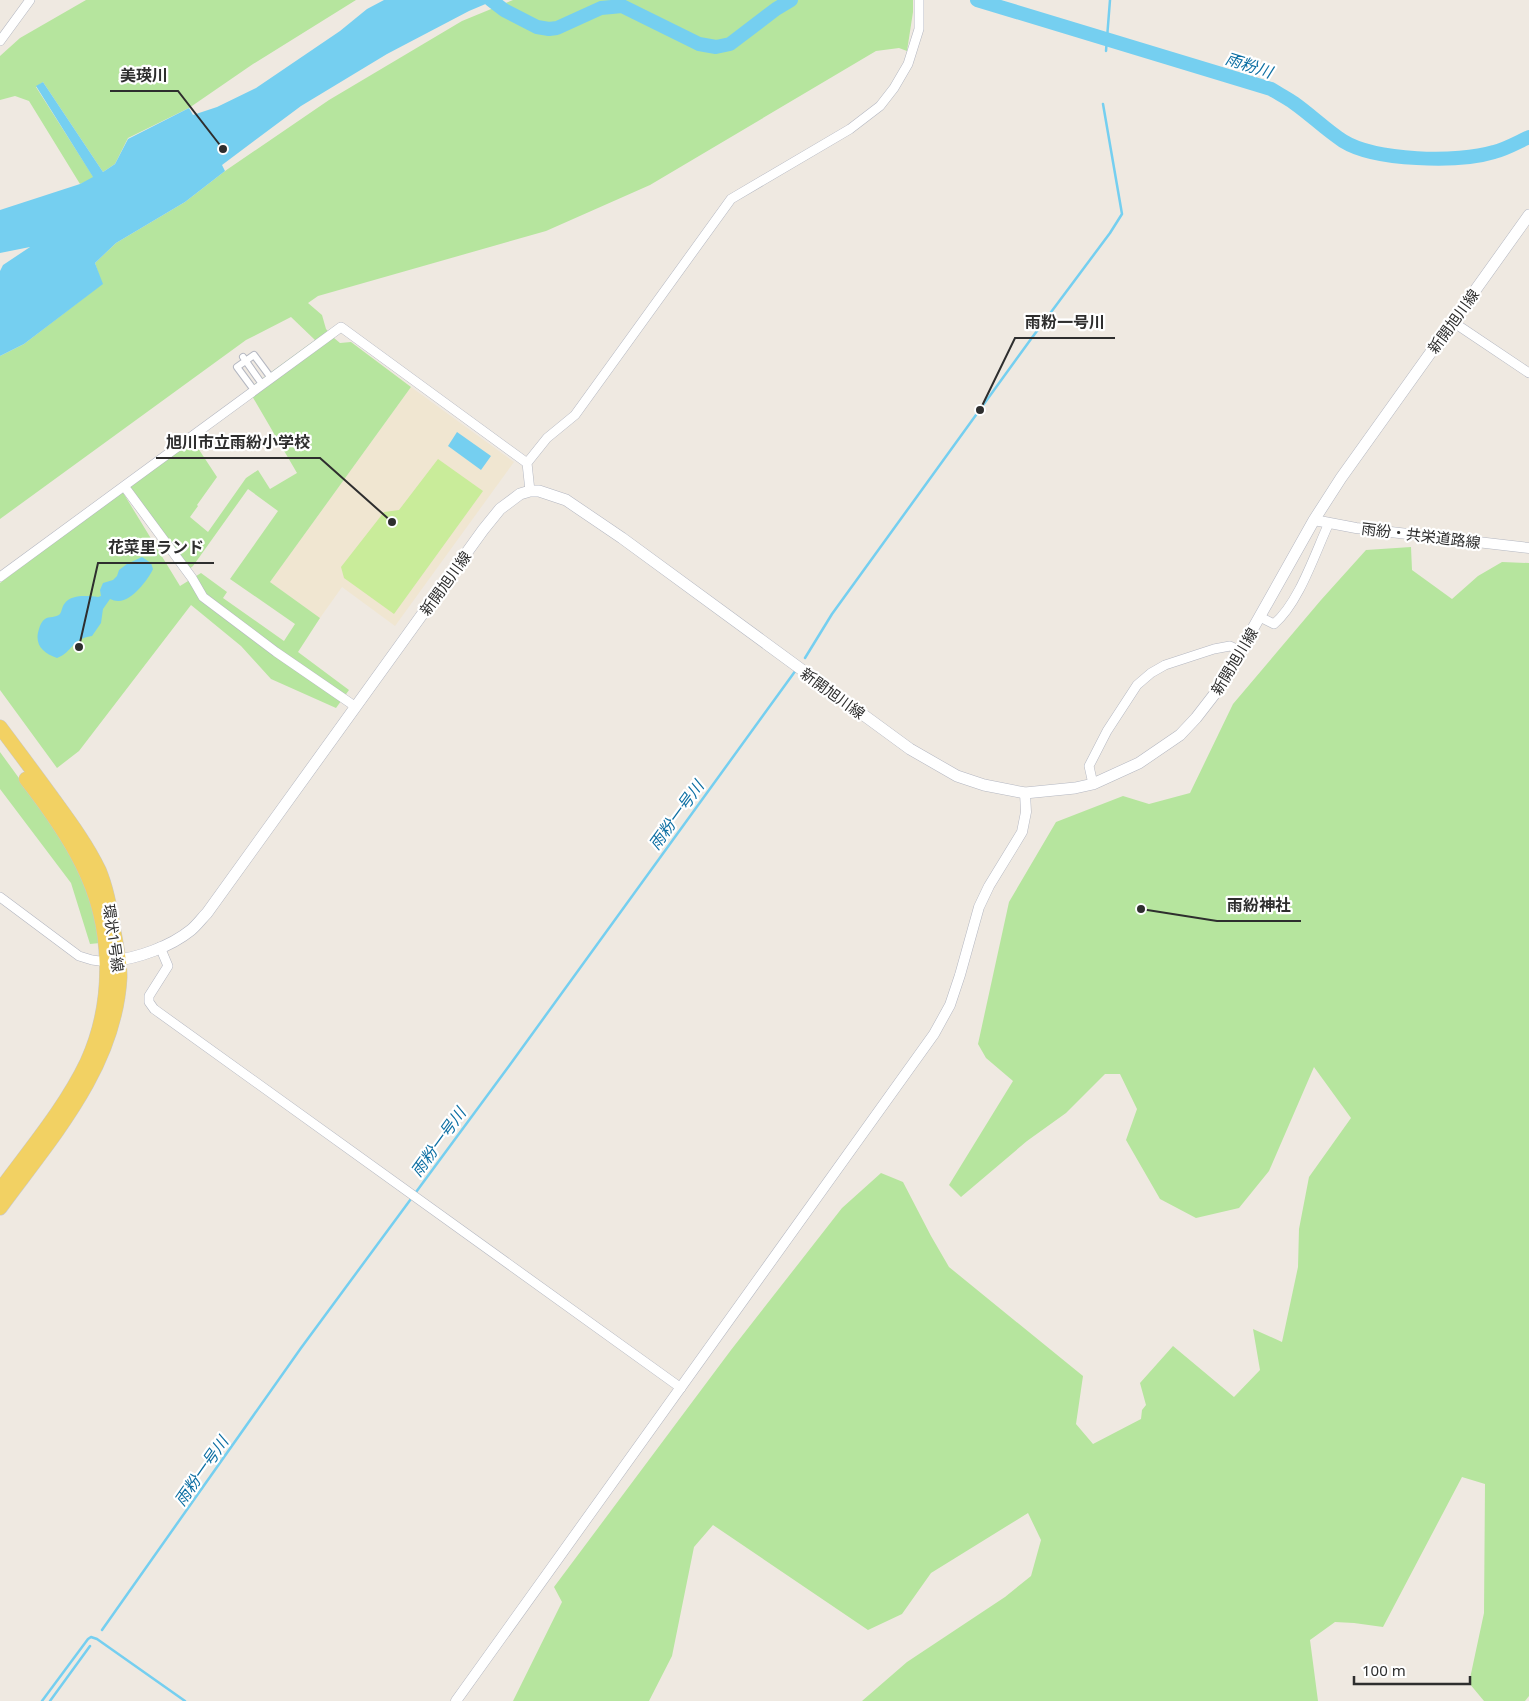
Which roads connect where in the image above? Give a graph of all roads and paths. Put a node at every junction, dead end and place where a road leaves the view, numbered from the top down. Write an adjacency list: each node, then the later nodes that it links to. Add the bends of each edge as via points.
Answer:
1 (30, 0): 3 (street)
2 (919, 0): 14 (street, via 920,22 908,64 880,106 850,129 731,199 575,415 547,438)
3 (0, 41)
4 (1529, 215): 5 (main road, 新開旭川線)
5 (1453, 322): 9 (street); 17 (main road, 新開旭川線)
6 (244, 359): 7 (street, via 254,355); 8 (street); 10 (street, via 237,367)
7 (260, 362): 8 (street); 11 (street)
8 (251, 368): 10 (street); 12 (street)
9 (1529, 373)
10 (243, 374): 13 (street)
11 (271, 378): 12 (street); 14 (street, via 341,327)
12 (262, 384): 13 (street)
13 (254, 390): 15 (street)
14 (527, 463): 16 (street)
15 (124, 486): 20 (street); 23 (street, via 203,597)
16 (530, 490): 23 (main road, 新開旭川線, via 500,509); 27 (main road, 新開旭川線, via 566,500 606,527 932,763 984,785)
17 (1314, 520): 18 (street, 雨紛・共栄道路線); 21 (main road, 新開旭川線)
18 (1329, 523): 19 (street, 雨紛・共栄道路線); 21 (street, via 1284,616 1274,624)
19 (1529, 548)
20 (0, 577)
21 (1260, 617): 22 (main road, 新開旭川線)
22 (1241, 651): 26 (main road, 新開旭川線, via 1220,687 1180,735 1140,763); 26 (street, via 1230,646 1165,665 1137,685 1089,766)
23 (356, 707): 29 (main road, 新開旭川線, via 207,913 191,930)
24 (0, 727): 30 (main road, 環状1号線, via 76,830 98,870 107,892)
25 (0, 743): 30 (main road, 環状1号線, via 66,835 84,866)
26 (1093, 784): 27 (main road, 新開旭川線)
27 (1025, 793): 33 (street, via 1022,832 979,907 950,1005 938,1026)
28 (0, 897): 30 (street, via 79,956)
29 (160, 947): 30 (main road, 新開旭川線); 33 (street, via 168,966 149,996 154,1008)
30 (113, 961): 31 (main road, 環状1号線, via 97,1036 86,1062 64,1102); 32 (main road, 環状1号線, via 120,977 115,1013 98,1064 74,1106)
31 (0, 1190)
32 (0, 1208)
33 (681, 1388): 34 (street)
34 (456, 1701)

